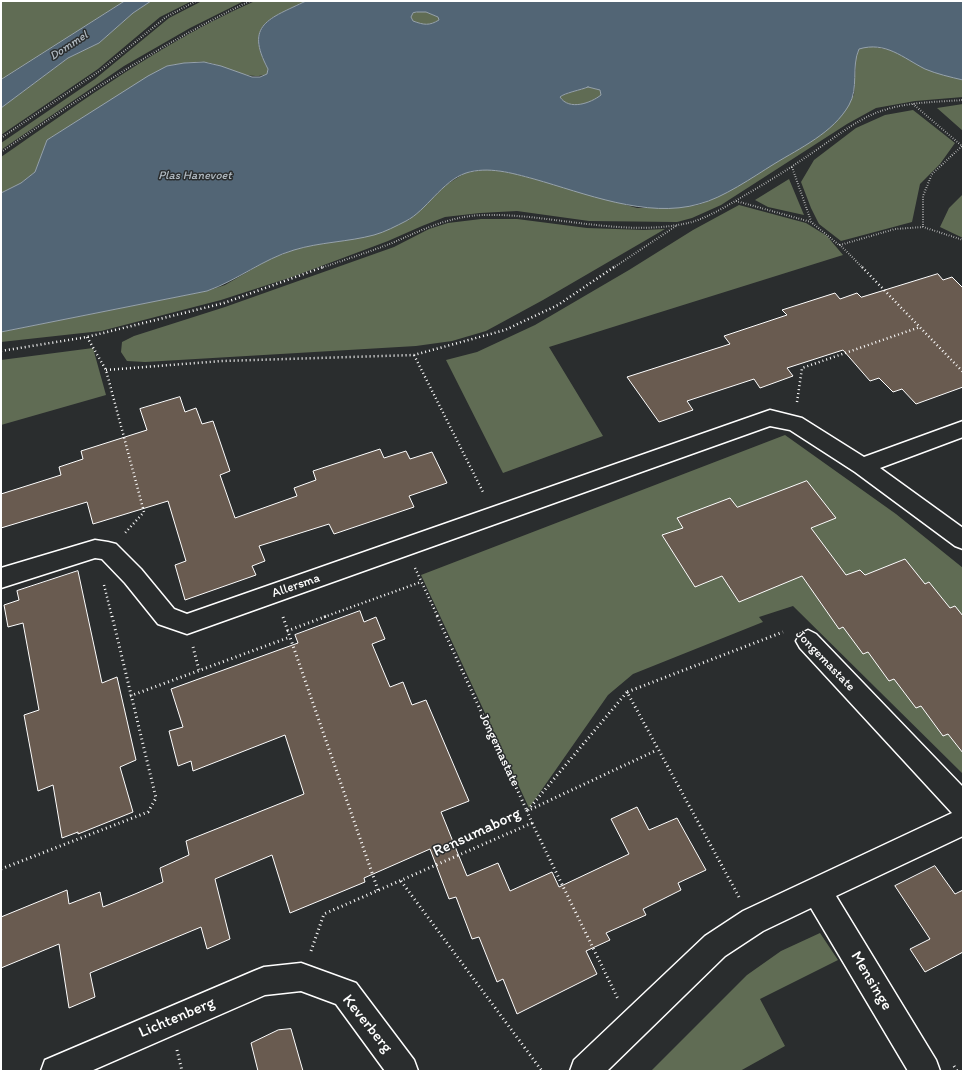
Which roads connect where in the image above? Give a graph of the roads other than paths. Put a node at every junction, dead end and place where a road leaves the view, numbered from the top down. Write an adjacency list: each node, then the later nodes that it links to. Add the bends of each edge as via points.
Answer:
1 (963, 429): 2 (street)
2 (862, 466): 3 (street); 4 (street, Allersma, via 794,423 770,418 187,624 166,617 133,576 102,550)
3 (963, 540)
4 (1, 578)
5 (808, 641): 6 (street, Jongemastate)
6 (963, 806)
7 (963, 822): 8 (street)
8 (817, 891): 12 (street, via 753,921 715,946); 13 (street, Mensinge)
9 (302, 977): 10 (street, Lichtenberg, via 264,981); 11 (street, Keverberg, via 346,993)
10 (56, 1071)
11 (403, 1071)
12 (585, 1071)
13 (925, 1071)

